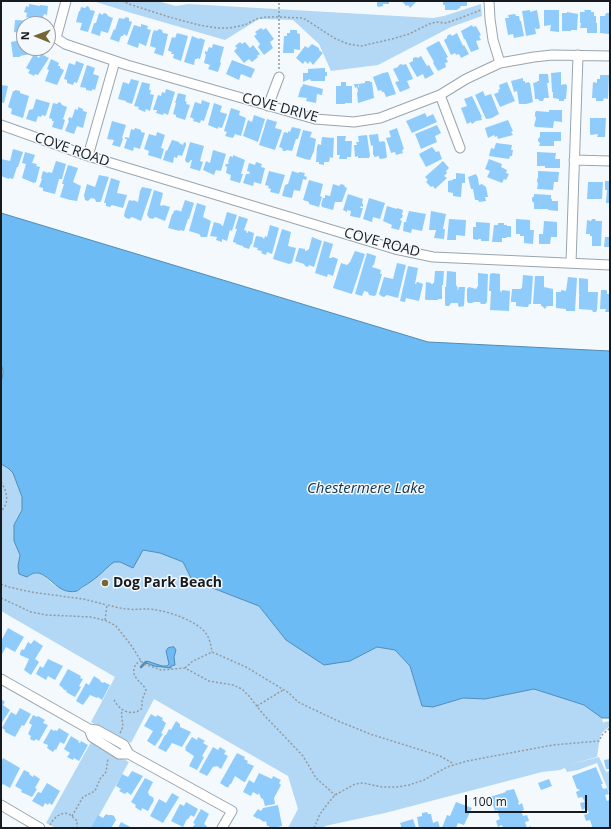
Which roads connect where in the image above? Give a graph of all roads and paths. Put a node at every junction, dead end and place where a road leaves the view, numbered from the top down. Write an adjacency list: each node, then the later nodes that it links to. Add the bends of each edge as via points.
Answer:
1 (66, 1): 9 (street, COVE DRIVE, via 56,38 65,44)
2 (122, 1): 6 (path, via 169,17 217,28 245,25 266,17)
3 (279, 1): 6 (path)
4 (489, 1): 10 (street, via 493,40)
5 (482, 9): 6 (path, via 446,23 436,22 409,34 361,46 334,38 303,18)
6 (279, 17): 11 (path)
7 (578, 55): 8 (street, COVE DRIVE); 10 (street, COVE DRIVE, via 534,56); 17 (street)
8 (610, 56)
9 (115, 61): 13 (street, COVE DRIVE); 16 (street)
10 (500, 64): 12 (street, COVE DRIVE, via 466,79)
11 (279, 77): 13 (street)
12 (440, 95): 13 (street, COVE DRIVE, via 380,118 354,122 315,119); 15 (street)
13 (268, 106)
14 (1, 125): 16 (street, COVE ROAD)
15 (460, 148)
16 (88, 156): 19 (street, COVE ROAD, via 422,255)
17 (574, 160): 18 (street); 19 (street)
18 (610, 161)
19 (571, 263): 20 (street, COVE ROAD)
20 (610, 265)
21 (1, 482): 22 (path, via 7,498)
22 (1, 511)
23 (1, 584): 25 (path, via 31,592)
24 (1, 598): 26 (path, via 31,612)
25 (107, 605): 26 (path); 27 (path, via 164,611 191,622 206,634)
26 (105, 620): 28 (path, via 116,626)
27 (212, 652): 29 (path); 31 (path, via 246,667)
28 (141, 661): 29 (path, via 161,670); 34 (path, via 136,664 134,670 146,690 142,708 137,712)
29 (185, 668): 33 (path, via 209,680 242,689)
30 (1, 680): 45 (street, via 89,729 97,730 117,741 124,745 129,754 232,811)
31 (283, 690): 33 (path); 38 (path, via 298,702 338,721 440,756)
32 (114, 700): 34 (path)
33 (257, 706): 39 (path, via 303,756 316,778)
34 (122, 710): 36 (path, via 123,724)
35 (610, 728): 38 (path, via 600,741 553,745)
36 (118, 736)
37 (108, 758): 41 (path, via 106,772 95,791 83,797)
38 (456, 764): 39 (path, via 410,785 382,788 359,783)
39 (335, 795): 46 (path, via 320,814)
40 (1, 805): 43 (street)
41 (72, 816): 42 (path, via 64,814); 44 (path, via 77,821)
42 (50, 825)
43 (40, 828)
44 (77, 828)
45 (222, 828)
46 (314, 828)

